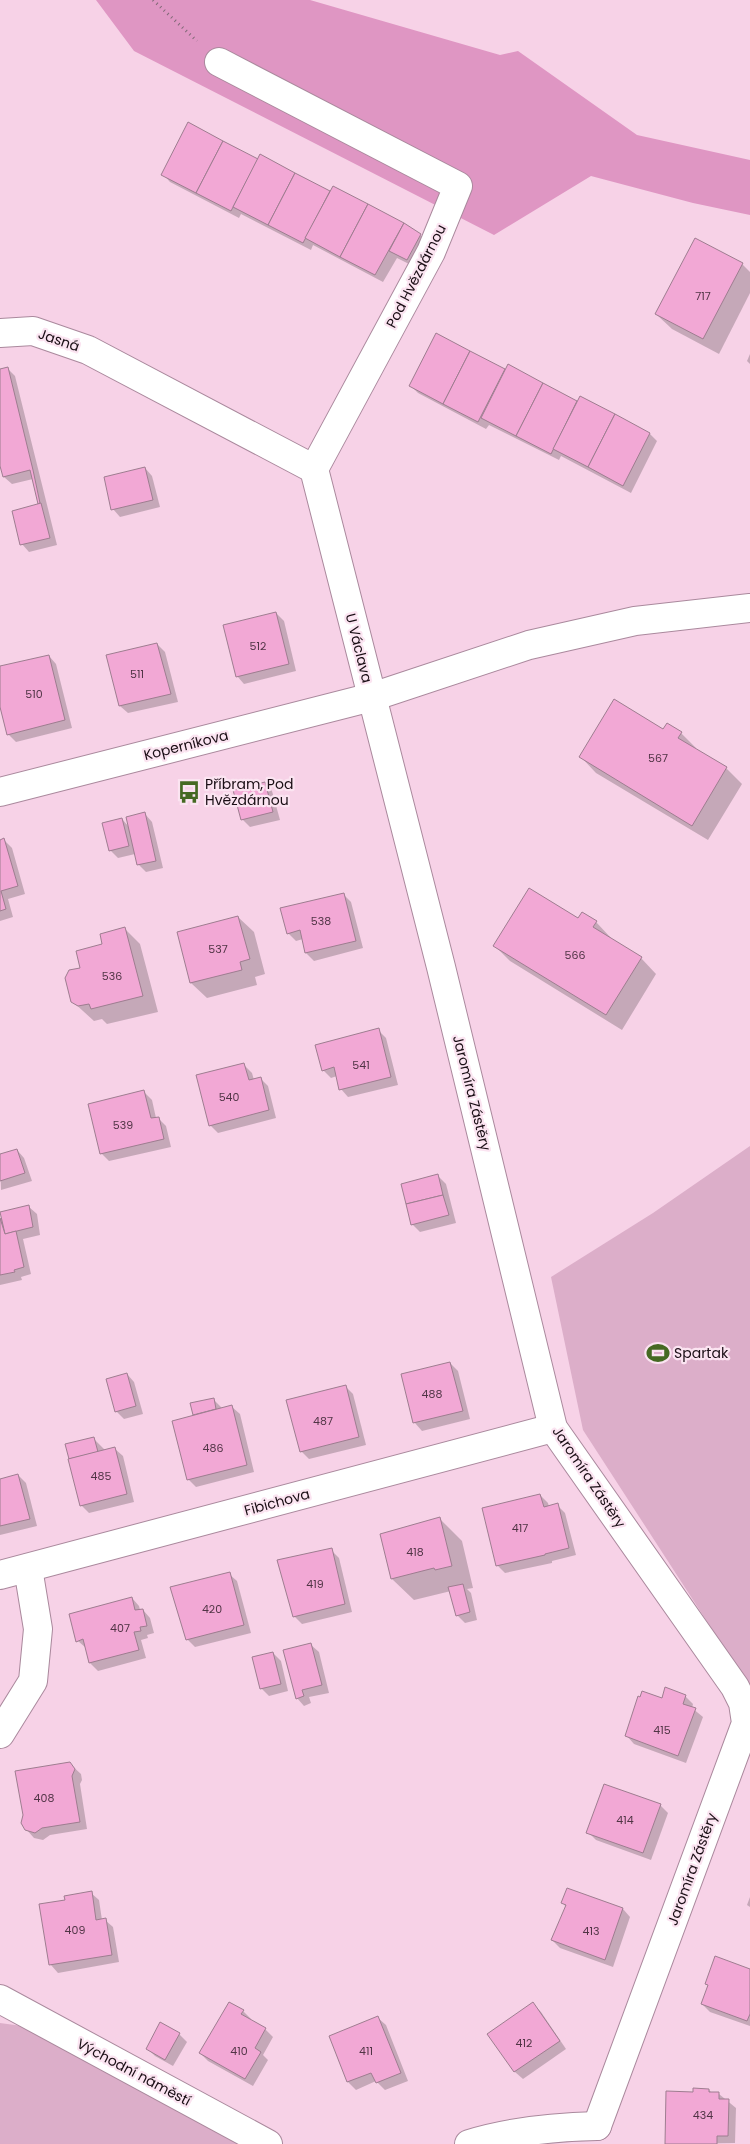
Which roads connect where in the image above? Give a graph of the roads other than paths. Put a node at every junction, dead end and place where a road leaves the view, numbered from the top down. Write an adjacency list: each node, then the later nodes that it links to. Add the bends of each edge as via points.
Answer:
1 (219, 62): 3 (street, Pod Hvězdárnou, via 458,186 431,252)
2 (0, 333): 3 (street, Jasná, via 33,331 88,350)
3 (314, 469): 5 (street, U Václava)
4 (750, 608): 5 (street, U Václava, via 635,621 529,645)
5 (372, 697): 6 (street, Koperníkova); 7 (street, Jaromíra Zástěry)
6 (0, 792)
7 (553, 1428): 8 (street, Fibichova); 12 (street, Jaromíra Zástěry, via 734,1687 742,1703 746,1723)
8 (28, 1568): 9 (street, Fibichova); 10 (street, via 38,1629 33,1680)
9 (0, 1575)
10 (0, 1734)
11 (0, 1999): 13 (street, Východní náměstí)
12 (604, 2135): 14 (street, via 548,2127)
13 (268, 2144)
14 (469, 2144)

